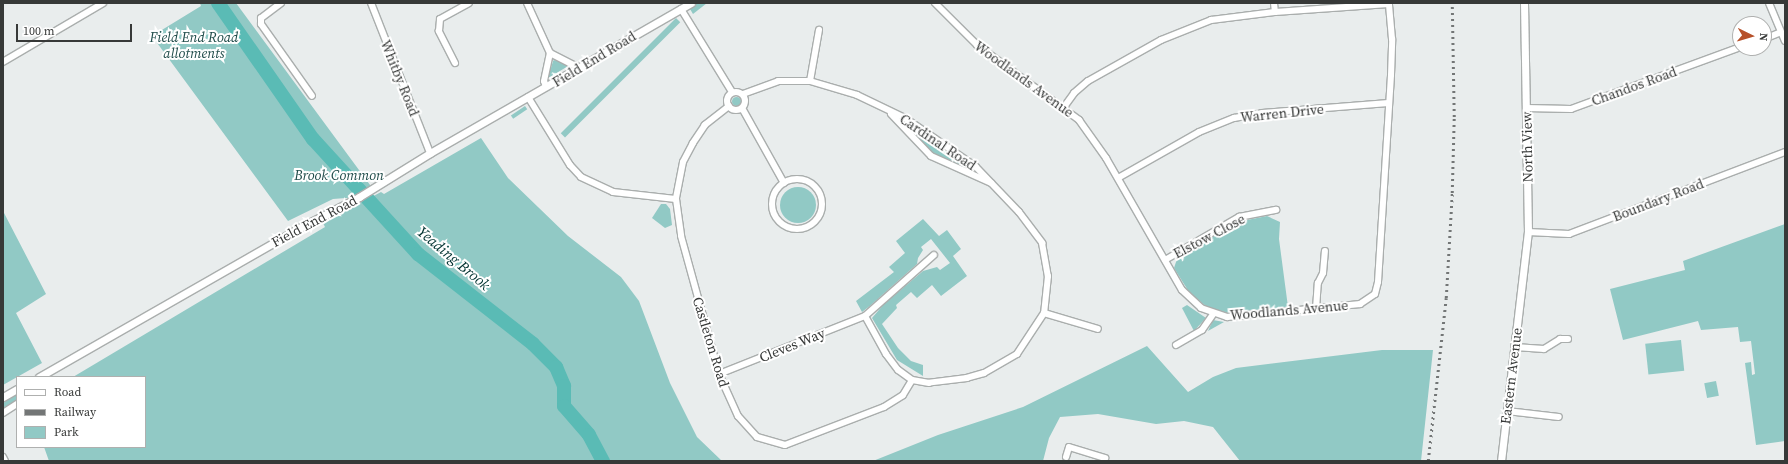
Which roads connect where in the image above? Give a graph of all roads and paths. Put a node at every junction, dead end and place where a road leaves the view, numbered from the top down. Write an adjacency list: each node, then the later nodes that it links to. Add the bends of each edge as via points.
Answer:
1 (103, 3): 20 (street)
2 (281, 3): 27 (street, via 262,18 261,24)
3 (371, 3): 36 (street, Whitby Road)
4 (469, 3): 21 (street, via 440,19 439,31)
5 (527, 3): 19 (street)
6 (691, 3): 12 (street, Field End Road)
7 (935, 3): 32 (street, Woodlands Avenue, via 977,45)
8 (1274, 3): 13 (street)
9 (1524, 3): 34 (street, North View)
10 (1769, 3): 15 (street)
11 (1389, 4): 13 (street); 29 (street, Woodlands Avenue, via 1392,39)
12 (681, 9): 22 (street, Field End Road); 25 (street)
13 (1275, 12): 32 (street, via 1211,20 1185,29 1088,82 1074,93)
14 (818, 30): 23 (street)
15 (1781, 32): 16 (street); 17 (street)
16 (1772, 36)
17 (1785, 41)
18 (1732, 50): 34 (street, Chandos Road, via 1571,109)
19 (550, 53): 22 (street); 24 (street, via 544,81)
20 (3, 62)
21 (455, 63)
22 (579, 68): 24 (street, Field End Road)
23 (810, 81): 26 (street, Cardinal Road, via 778,82); 31 (street, Cardinal Road, via 835,86)
24 (546, 87): 28 (street, Field End Road)
25 (732, 92): 26 (street); 30 (street, via 727,98)
26 (743, 94): 33 (street, via 746,101)
27 (312, 96)
28 (528, 97): 36 (street, Field End Road); 40 (street, via 570,165 581,177 613,192)
29 (1389, 103): 37 (street, Warren Drive, via 1262,113 1234,118 1199,132); 47 (street, Woodlands Avenue, via 1378,282 1375,294 1360,304)
30 (729, 106): 33 (street, via 737,110); 40 (street, Castleton Road, via 705,126 693,144 683,162)
31 (880, 106): 39 (street, Cardinal Road, via 905,118 959,154); 39 (street, Cardinal Road, via 895,117 931,156)
32 (1064, 107): 37 (street, Woodlands Avenue, via 1091,135)
33 (742, 108): 38 (street)
34 (1526, 108): 42 (street, North View)
35 (1785, 152): 42 (street, Boundary Road, via 1569,234)
36 (430, 153): 56 (street, Field End Road, via 359,197 299,228)
37 (1118, 178): 45 (street, Woodlands Avenue)
38 (784, 183): 38 (street, via 801,180 810,183 819,192 822,208 820,215 811,225 797,229 789,228 776,218 773,207 774,195)
39 (993, 184): 48 (street, Cardinal Road, via 1019,212 1042,243 1048,276)
40 (676, 199): 55 (street, Castleton Road, via 681,236)
41 (1276, 210): 45 (street, Elstow Close, via 1239,218)
42 (1528, 232): 46 (street, North View)
43 (1325, 251): 47 (street, via 1323,273 1318,283)
44 (934, 255): 50 (street, Cleves Way)
45 (1165, 260): 49 (street, Woodlands Avenue, via 1191,300)
46 (1522, 290): 54 (street, Eastern Avenue)
47 (1316, 309): 49 (street, Woodlands Avenue, via 1227,317)
48 (1044, 313): 51 (street); 57 (street, Cardinal Road, via 1021,349 1001,365 984,373 948,381)
49 (1213, 314): 53 (street, via 1202,330)
50 (865, 316): 55 (street, Cleves Way); 57 (street, via 886,354 898,370)
51 (1098, 329)
52 (1568, 339): 54 (street, via 1560,339 1544,349)
53 (1176, 345)
54 (1515, 347): 61 (street, Eastern Avenue)
55 (719, 374): 57 (street, Castleton Road, via 738,416 749,430 757,437 785,445 884,407 903,395)
56 (41, 376)
57 (912, 380)
58 (16, 390): 59 (street)
59 (3, 397)
60 (16, 405): 62 (street)
61 (1507, 411): 63 (street); 69 (street, Eastern Avenue)
62 (3, 412)
63 (1559, 417)
64 (3, 457): 68 (street)
65 (1066, 457): 66 (street, via 1069,447)
66 (1096, 458): 67 (street)
67 (1106, 458)
68 (5, 461)
69 (1501, 461)

